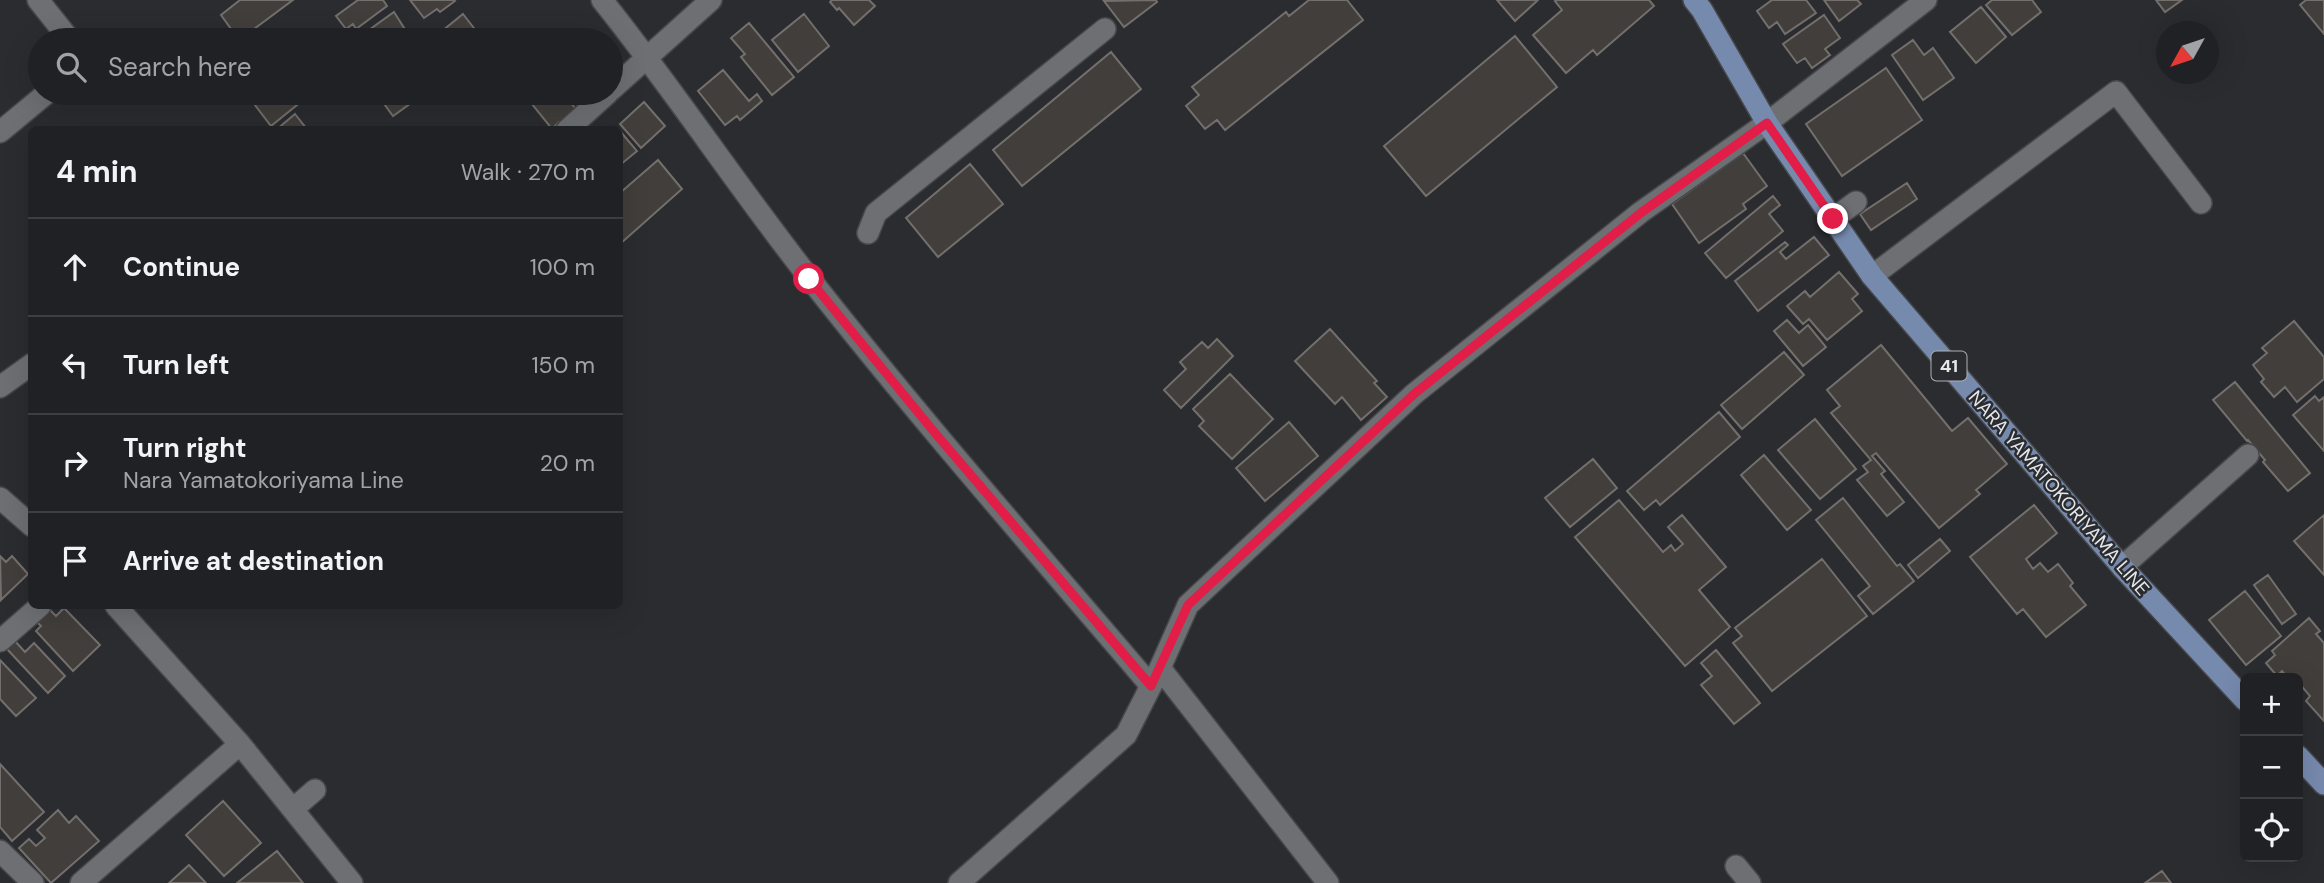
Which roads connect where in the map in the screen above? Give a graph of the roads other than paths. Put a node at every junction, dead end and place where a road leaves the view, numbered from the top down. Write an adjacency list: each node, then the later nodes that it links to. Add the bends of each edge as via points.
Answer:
1 (38, 0): 6 (street)
2 (602, 0): 8 (street)
3 (710, 0): 8 (street)
4 (1694, 0): 12 (main road, NARA YAMATOKORIYAMA LINE / 41)
5 (1926, 0): 12 (street)
6 (60, 28)
7 (1105, 29): 18 (street, via 876,213)
8 (648, 57): 9 (street); 29 (street, via 809,279 935,433)
9 (623, 79)
10 (33, 105): 14 (street)
11 (595, 105): 13 (street)
12 (1767, 123): 17 (main road, NARA YAMATOKORIYAMA LINE / 41); 29 (street, via 1642,212 1414,394 1188,605)
13 (571, 126)
14 (0, 132)
15 (1856, 202): 17 (street)
16 (2201, 203): 19 (street, via 2116,92)
17 (1833, 219): 19 (main road, NARA YAMATOKORIYAMA LINE / 41)
18 (868, 233)
19 (1872, 276): 25 (main road, NARA YAMATOKORIYAMA LINE / 41)
20 (28, 367): 21 (street)
21 (0, 387)
22 (2248, 455): 25 (street)
23 (0, 498): 24 (street)
24 (28, 522)
25 (2122, 568): 30 (main road, NARA YAMATOKORIYAMA LINE / 41)
26 (37, 609): 28 (street)
27 (119, 609): 31 (street)
28 (0, 641)
29 (1156, 677): 41 (street, via 1126,735); 42 (street)
30 (2240, 696)
31 (240, 744): 35 (street); 39 (street)
32 (2303, 761): 33 (main road)
33 (2324, 784)
34 (315, 790): 35 (street)
35 (293, 809): 40 (street)
36 (0, 851): 38 (street)
37 (1736, 866): 43 (street)
38 (33, 883)
39 (81, 883)
40 (352, 883)
41 (959, 883)
42 (1328, 883)
43 (1750, 883)

